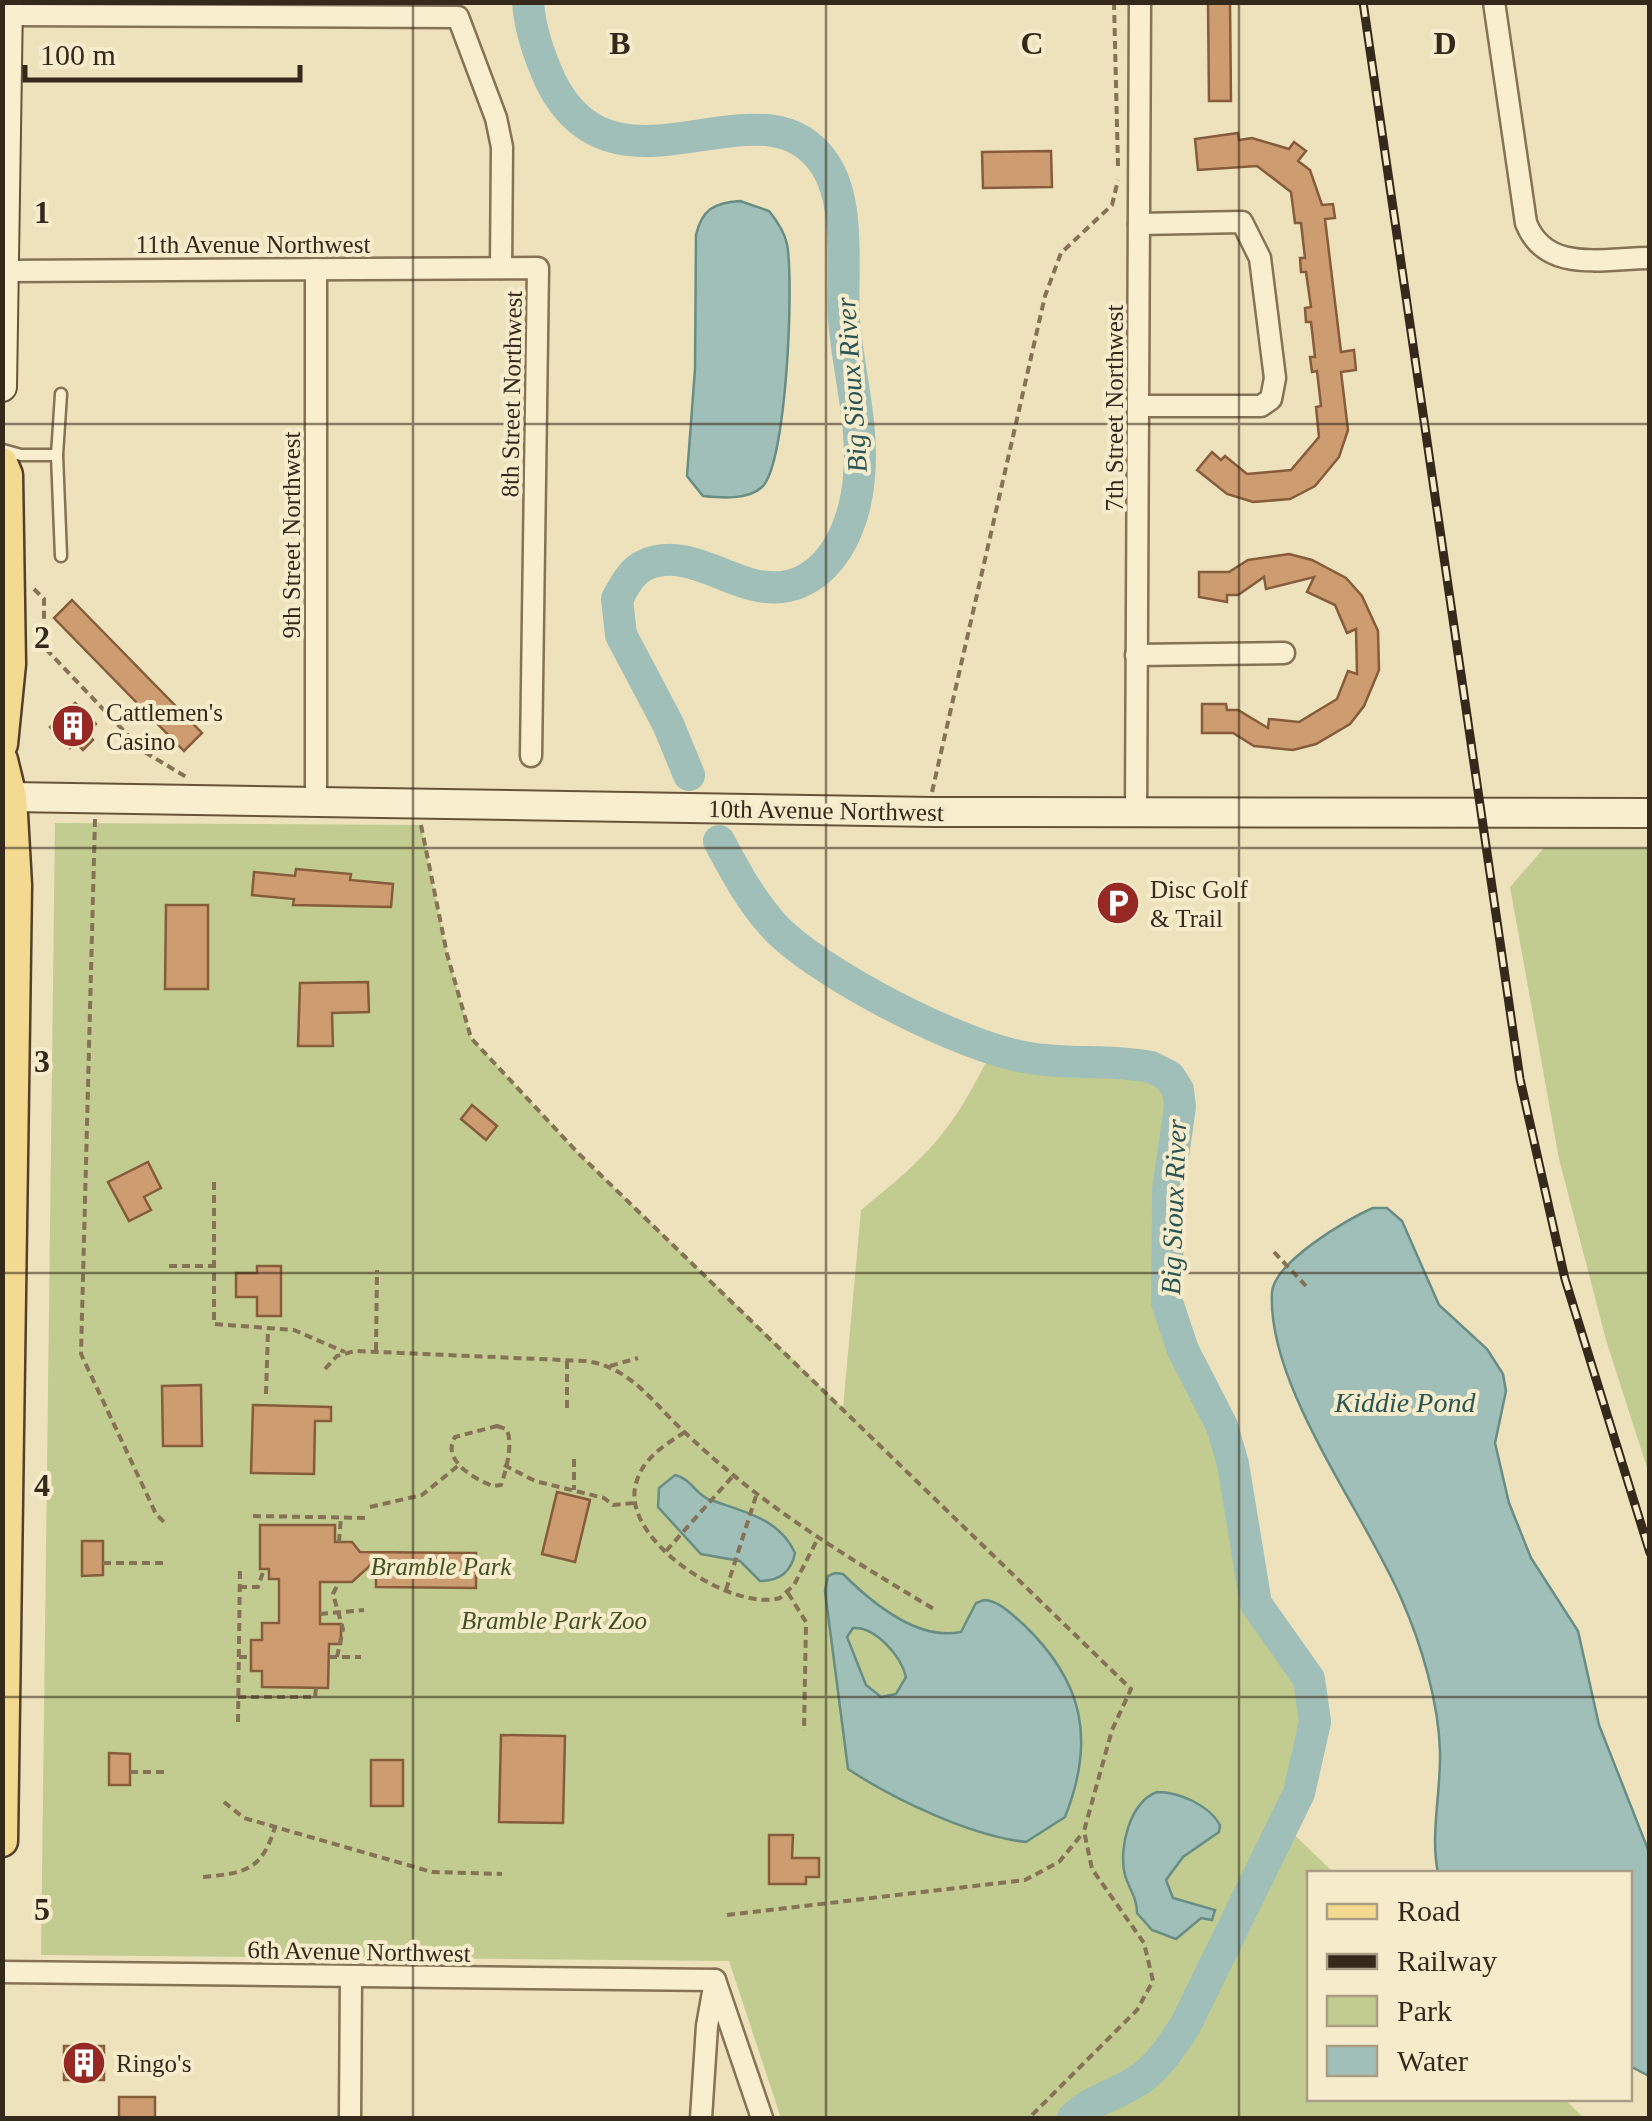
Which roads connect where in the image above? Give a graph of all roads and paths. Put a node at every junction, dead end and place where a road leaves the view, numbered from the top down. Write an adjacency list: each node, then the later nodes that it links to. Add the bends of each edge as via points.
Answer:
1 (1114, 2): 28 (path, via 1118,193 1062,253 1045,296 950,703)
2 (1140, 2): 7 (street, 7th Street Northwest)
3 (1494, 2): 8 (street, via 1526,223 1536,246 1560,258)
4 (8, 9): 5 (street); 6 (street)
5 (312, 10): 9 (street, 8th Street Northwest, via 458,17 502,148)
6 (4, 202): 11 (street)
7 (1139, 224): 14 (street, 7th Street Northwest); 14 (street, via 1242,222 1260,258 1275,378 1272,399 1260,406)
8 (1650, 258)
9 (501, 268): 10 (street, 11th Avenue Northwest); 23 (street, 8th Street Northwest, via 538,268)
10 (316, 269): 11 (street, 11th Avenue Northwest); 27 (street, 9th Street Northwest)
11 (6, 271): 12 (street)
12 (2, 386)
13 (62, 394): 16 (lane)
14 (1140, 406): 21 (street, 7th Street Northwest)
15 (2, 450): 16 (lane)
16 (57, 456): 18 (lane)
17 (2, 463): 19 (main road)
18 (62, 556)
19 (7, 562): 22 (main road, via 10,664); 26 (path, via 44,599 44,647 143,751 188,775)
20 (1284, 653): 21 (street)
21 (1136, 655): 29 (street, 7th Street Northwest)
22 (2, 744)
23 (530, 756)
24 (2, 760): 25 (main road)
25 (7, 797): 26 (street, 10th Avenue Northwest); 90 (main road, via 16,885)
26 (188, 800): 27 (street, 10th Avenue Northwest)
27 (316, 802): 28 (street, 10th Avenue Northwest)
28 (932, 812): 29 (street, 10th Avenue Northwest)
29 (1136, 813): 30 (street, 10th Avenue Northwest)
30 (1650, 813)
31 (95, 818): 60 (path, via 80,1354)
32 (421, 825): 89 (path, via 471,1038 578,1153 1132,1689 1112,1730)
33 (214, 1182): 36 (path)
34 (1274, 1252): 38 (path)
35 (170, 1266): 36 (path)
36 (214, 1266): 39 (path, via 214,1324)
37 (377, 1270): 41 (path)
38 (1306, 1286)
39 (268, 1330): 40 (path, via 307,1333); 46 (path)
40 (345, 1352): 41 (path); 45 (path)
41 (376, 1352): 43 (path)
42 (638, 1358): 44 (path)
43 (567, 1360): 44 (path); 47 (path)
44 (610, 1366): 48 (path)
45 (325, 1369)
46 (266, 1394)
47 (567, 1412)
48 (685, 1432): 52 (path); 55 (path, via 645,1464)
49 (574, 1459): 53 (path)
50 (504, 1465): 51 (path, via 501,1485 494,1486); 51 (path, via 512,1441 497,1426 455,1437 450,1457); 53 (path)
51 (458, 1466): 56 (path, via 422,1495)
52 (732, 1477): 54 (path); 63 (path)
53 (574, 1490): 55 (path, via 613,1505)
54 (756, 1496): 61 (path); 70 (path)
55 (635, 1503): 63 (path)
56 (370, 1508)
57 (253, 1516): 58 (path)
58 (341, 1517): 59 (path); 62 (path)
59 (369, 1518)
60 (165, 1523)
61 (817, 1540): 71 (path); 73 (path)
62 (339, 1542)
63 (666, 1551): 70 (path, via 694,1576)
64 (103, 1563): 65 (path)
65 (165, 1563)
66 (240, 1566): 69 (path)
67 (264, 1569): 69 (path, via 258,1587)
68 (340, 1582): 74 (path, via 332,1594)
69 (239, 1587): 76 (path)
70 (726, 1590): 71 (path, via 770,1601)
71 (788, 1592): 84 (path, via 806,1622)
72 (364, 1610): 74 (path)
73 (937, 1610)
74 (340, 1612): 75 (path); 79 (path)
75 (320, 1614)
76 (239, 1657): 77 (path); 82 (path)
77 (251, 1657)
78 (328, 1657): 79 (path)
79 (337, 1657): 80 (path)
80 (361, 1657)
81 (316, 1688): 82 (path, via 315,1697)
82 (238, 1696): 83 (path)
83 (238, 1722)
84 (804, 1731)
85 (130, 1772): 86 (path)
86 (164, 1772)
87 (224, 1802): 88 (path, via 244,1818)
88 (275, 1827): 91 (path, via 432,1872); 92 (path, via 268,1853 256,1865)
89 (1084, 1831): 93 (path, via 1059,1862 1025,1880); 100 (path, via 1092,1869 1144,1944 1153,1981 1137,2010)
90 (2, 1841)
91 (502, 1874)
92 (204, 1877)
93 (727, 1915)
94 (2, 1972): 95 (street, 6th Avenue Northwest)
95 (351, 1976): 96 (street, 6th Avenue Northwest); 97 (street)
96 (715, 1980): 98 (street); 99 (street)
97 (350, 2118)
98 (702, 2118)
99 (762, 2118)
100 (1028, 2118)

